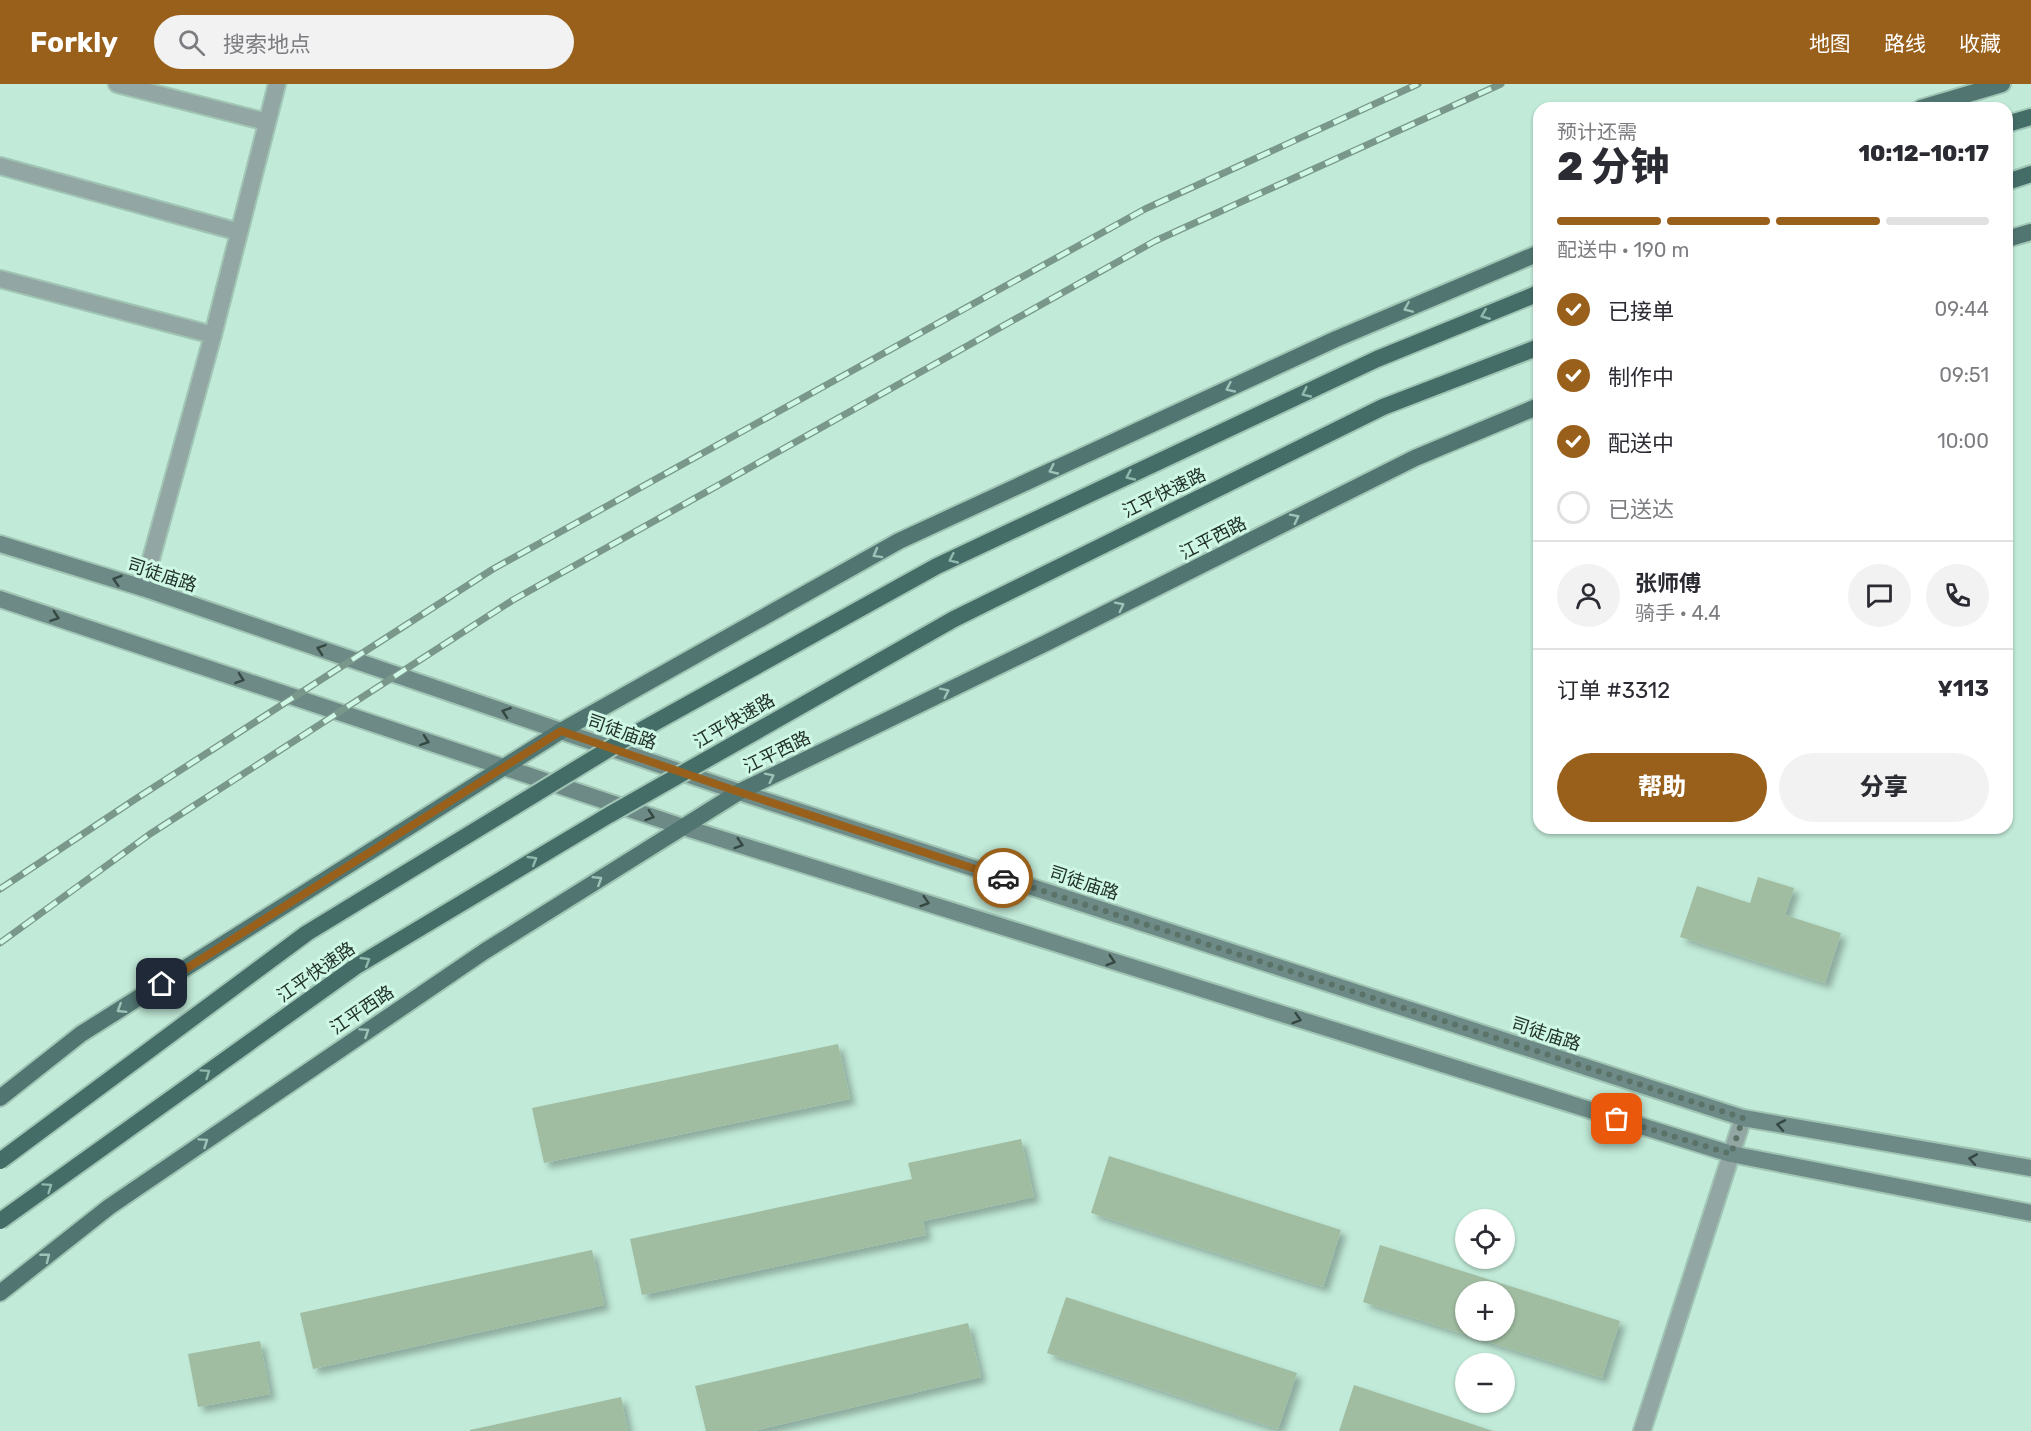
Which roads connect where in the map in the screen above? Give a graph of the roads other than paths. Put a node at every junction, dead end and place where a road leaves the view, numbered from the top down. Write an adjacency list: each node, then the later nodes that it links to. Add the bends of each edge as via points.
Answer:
1 (117, 84): 6 (street)
2 (277, 84): 6 (street)
3 (2002, 84): 4 (main road)
4 (1942, 102)
5 (2031, 117): 7 (highway)
6 (267, 122): 11 (street)
7 (2013, 122)
8 (0, 166): 11 (street)
9 (2031, 174): 10 (highway)
10 (2013, 180)
11 (239, 232): 17 (street)
12 (2031, 232): 13 (main road)
13 (2013, 237)
14 (1533, 256): 23 (main road, one-way to 23, via 1336,339 899,542)
15 (0, 279): 17 (street)
16 (1533, 295): 30 (highway, 江平快速路, one-way to 30, bridge, via 1377,359 937,566 637,732 307,933)
17 (213, 335): 21 (street)
18 (1533, 349): 33 (highway, 江平快速路, one-way to 18, bridge, via 355,968 609,815 965,614 1383,407)
19 (1533, 409): 25 (main road, 江平西路, one-way to 19, via 1415,458)
20 (0, 544): 21 (main road, 司徒庙路, one-way to 20)
21 (142, 588): 23 (main road, 司徒庙路, one-way to 21)
22 (0, 598): 24 (main road, one-way to 24)
23 (561, 731): 24 (main road); 25 (main road, 司徒庙路)
24 (503, 768): 26 (main road, one-way to 26); 27 (main road, one-way to 27, via 81,1034)
25 (739, 792): 26 (main road, 江平西路); 28 (main road, 司徒庙路)
26 (683, 827): 29 (main road, one-way to 29); 34 (main road, 江平西路, one-way to 26, via 109,1207 198,1146 485,951)
27 (0, 1098)
28 (1743, 1118): 29 (street); 31 (main road, 司徒庙路, one-way to 28)
29 (1731, 1154): 32 (main road); 35 (street)
30 (0, 1161)
31 (2031, 1168)
32 (2031, 1213)
33 (0, 1221)
34 (0, 1293)
35 (1642, 1431)

